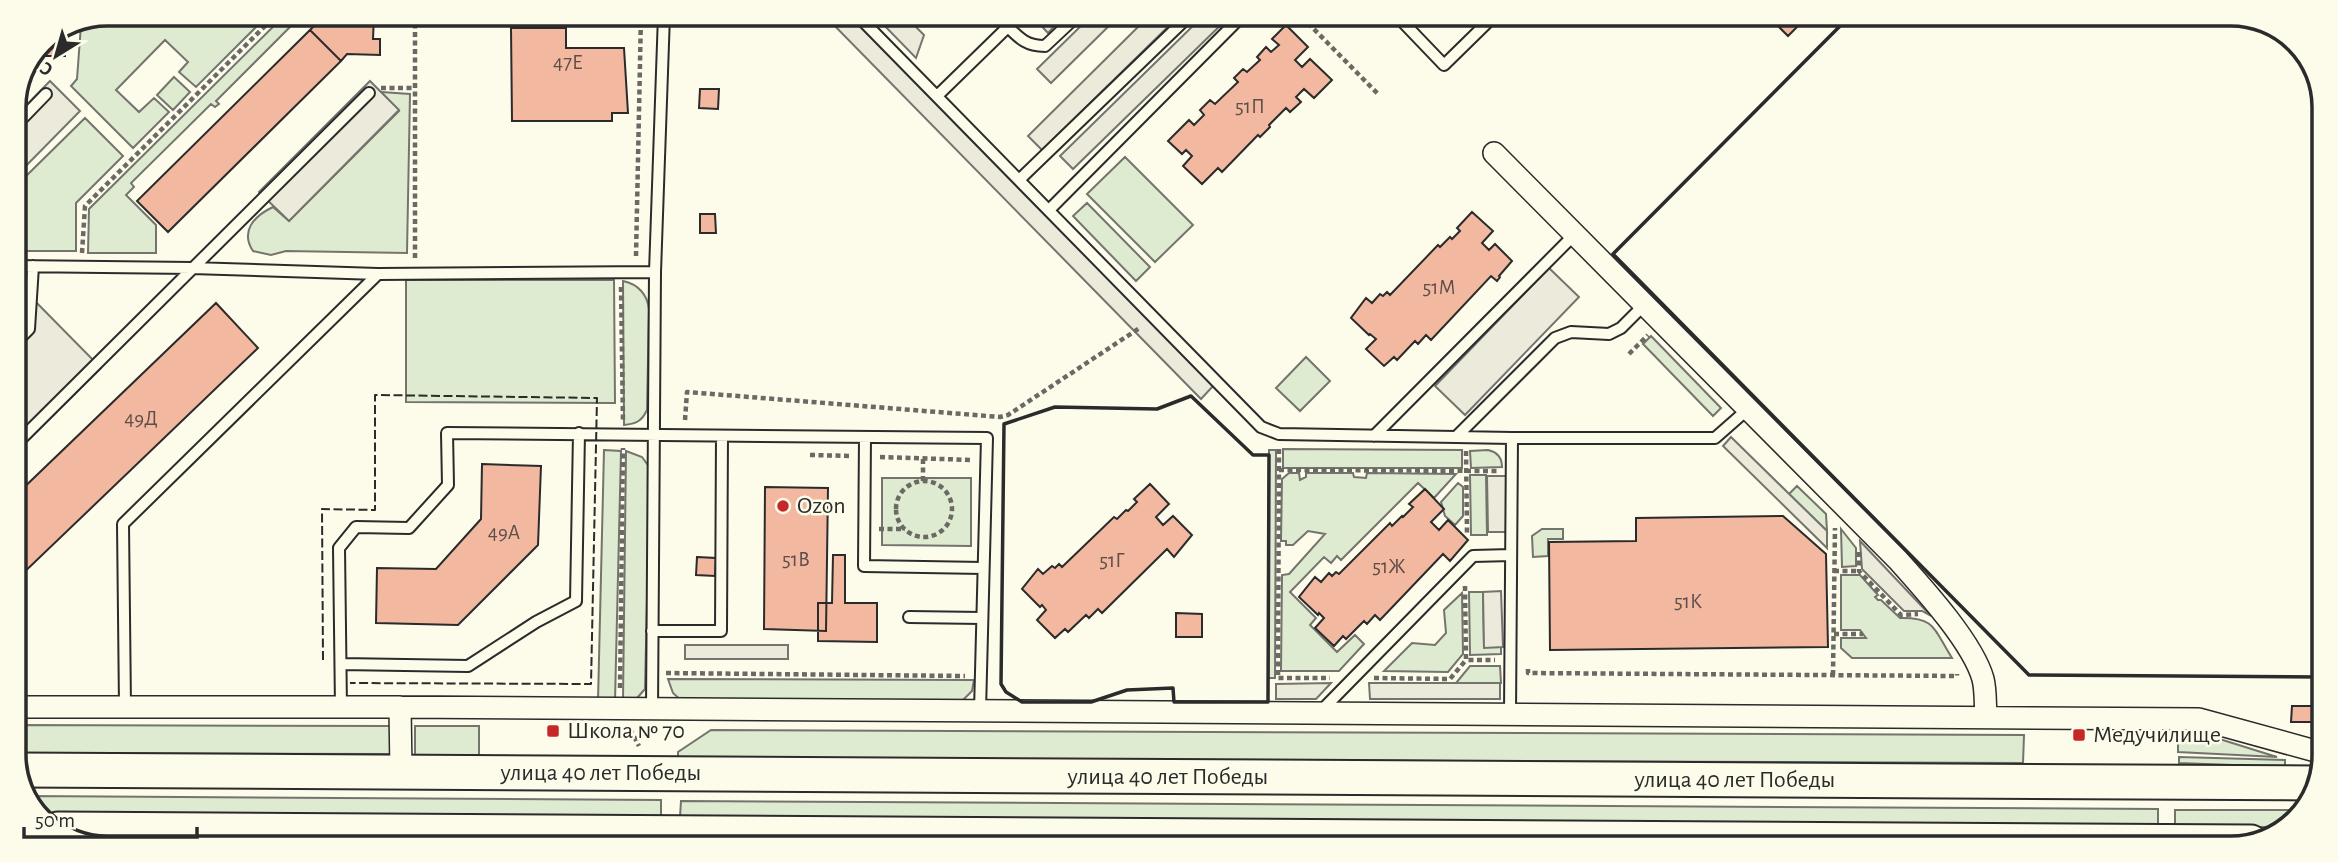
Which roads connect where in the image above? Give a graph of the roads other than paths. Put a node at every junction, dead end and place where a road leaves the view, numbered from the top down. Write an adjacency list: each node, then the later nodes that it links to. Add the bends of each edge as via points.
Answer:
1 (664, 26): 20 (lane)
2 (868, 26): 11 (lane)
3 (1066, 26): 8 (lane, via 1045,46 1023,42)
4 (1179, 26): 14 (lane)
5 (1232, 26): 15 (lane)
6 (1407, 26): 7 (lane, via 1444,65)
7 (1484, 26)
8 (1009, 27): 11 (lane)
9 (369, 93): 19 (lane)
10 (46, 94): 12 (lane)
11 (937, 96): 14 (lane)
12 (26, 115)
13 (1494, 153): 16 (street)
14 (1020, 179): 15 (lane)
15 (1050, 209): 29 (lane, via 1261,427 1279,434)
16 (1575, 234): 22 (street); 29 (lane)
17 (26, 266): 18 (lane)
18 (33, 266): 19 (lane); 23 (lane)
19 (192, 268): 21 (lane); 26 (lane)
20 (655, 272): 21 (lane); 27 (lane)
21 (378, 274): 41 (lane, via 123,524)
22 (1644, 304): 24 (street); 31 (lane, via 1609,334 1571,332 1555,338)
23 (26, 332)
24 (1748, 409): 32 (lane, via 1715,438); 47 (street, via 1932,599 1972,654 1983,680)
25 (579, 433): 27 (lane); 38 (lane, via 576,601 468,666); 38 (lane, via 447,433 448,485 409,528 356,527 339,548)
26 (26, 434)
27 (654, 435): 28 (lane); 37 (lane)
28 (722, 436): 30 (lane); 37 (lane, via 721,631)
29 (1374, 436): 31 (lane)
30 (865, 437): 34 (lane, via 864,566); 34 (lane, via 987,438)
31 (1456, 437): 32 (lane)
32 (1512, 438): 33 (lane)
33 (1511, 555): 45 (lane, via 1473,556); 46 (lane)
34 (983, 568): 36 (lane)
35 (909, 617): 36 (lane)
36 (982, 618): 44 (lane)
37 (652, 631): 43 (lane)
38 (341, 664): 42 (lane)
39 (26, 707): 41 (street)
40 (400, 707): 42 (street); 43 (street); 50 (street)
41 (125, 708): 42 (street)
42 (341, 708)
43 (652, 710): 44 (street)
44 (980, 711): 45 (street)
45 (1318, 713): 46 (street)
46 (1510, 714): 47 (street)
47 (1986, 718): 48 (street, via 2199,719)
48 (2312, 750)
49 (28, 770): 50 (main road, улица 40 лет Победы)
50 (401, 772): 51 (main road, улица 40 лет Победы)
51 (2306, 783)
52 (79, 830): 53 (main road)
53 (1154, 836)

